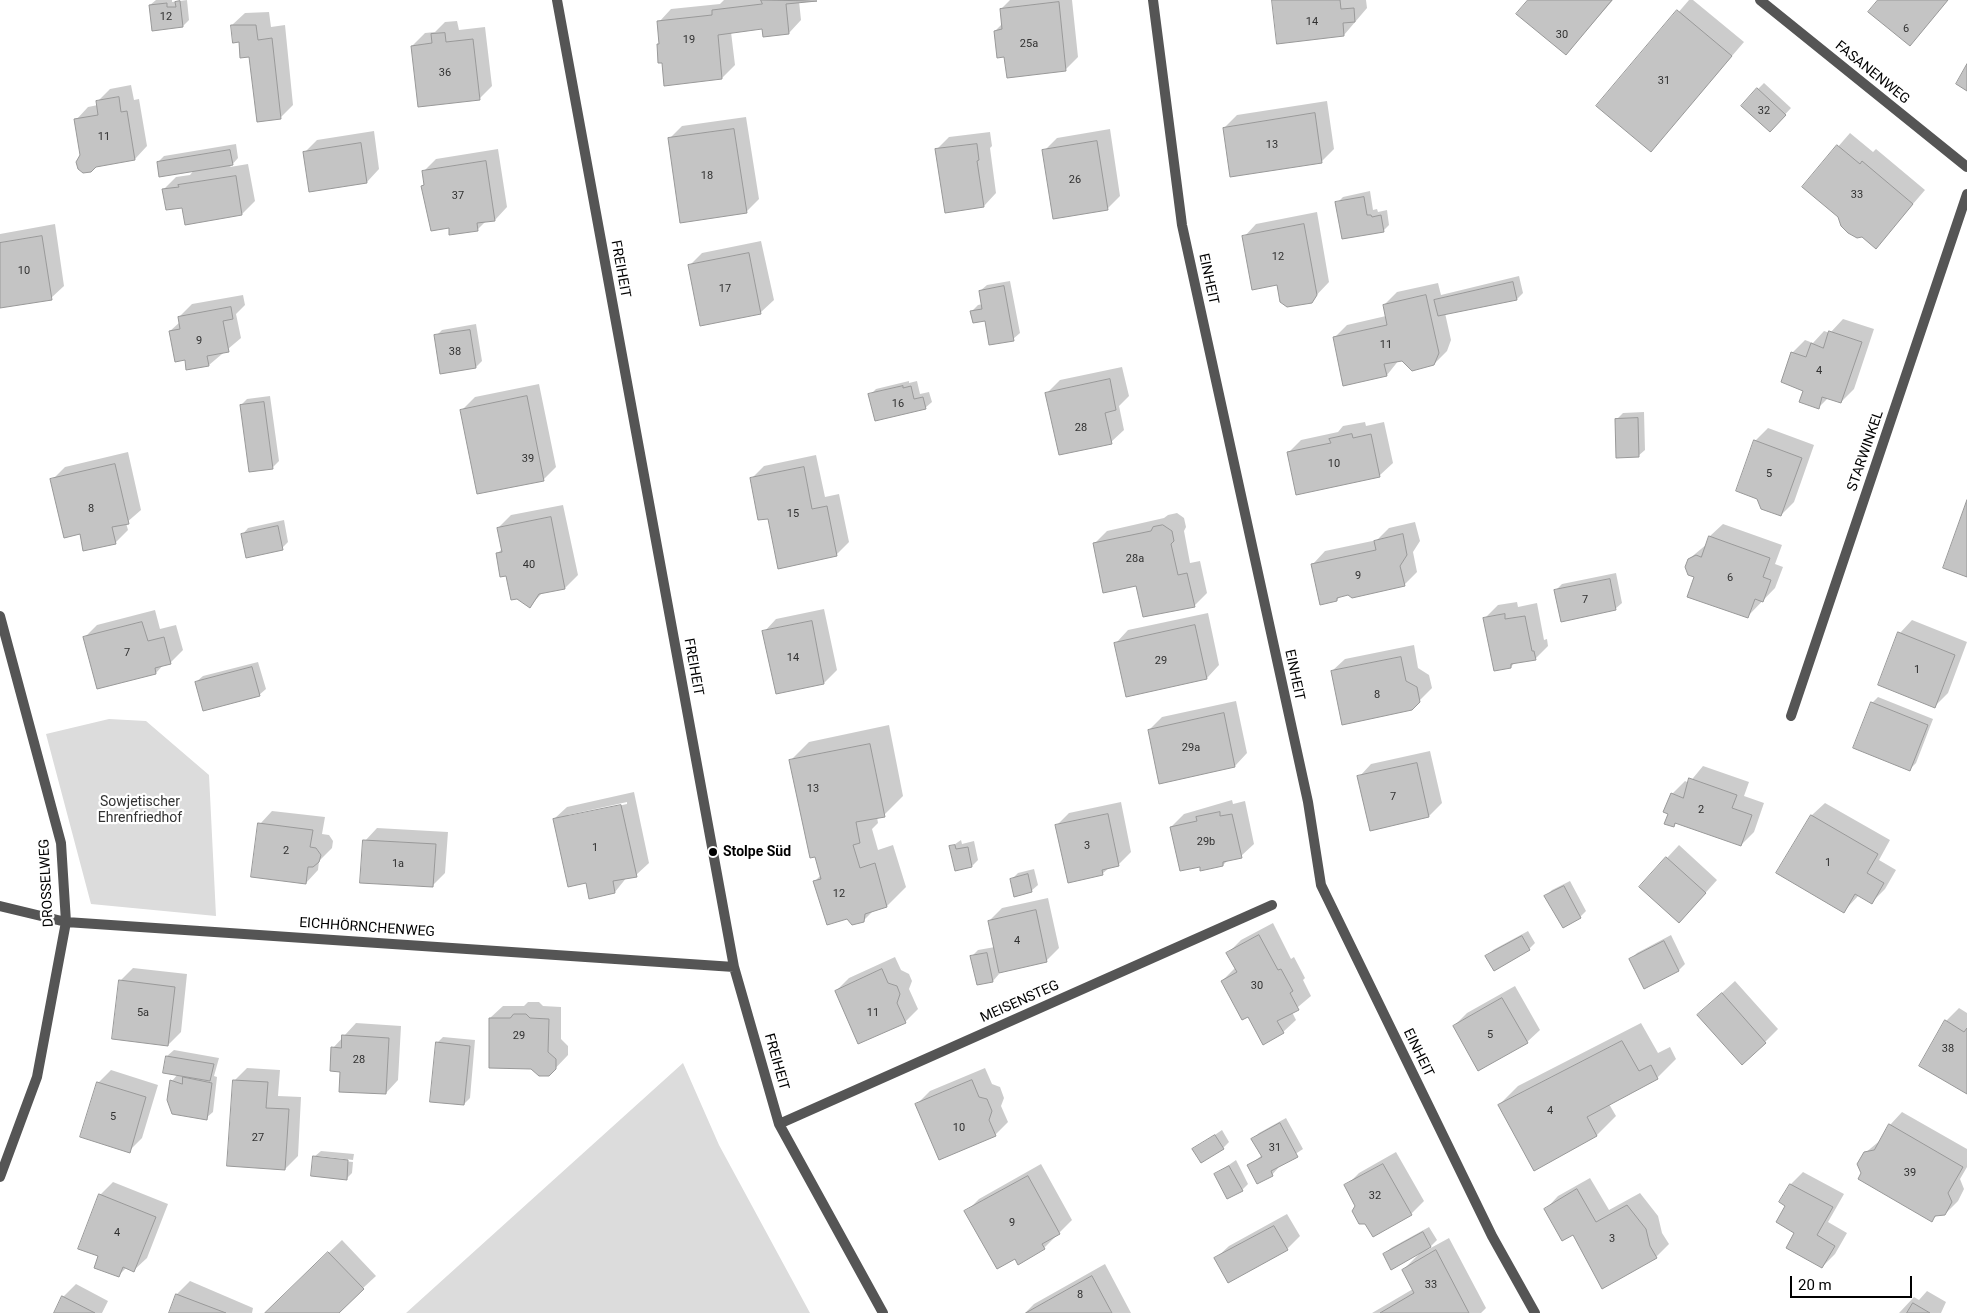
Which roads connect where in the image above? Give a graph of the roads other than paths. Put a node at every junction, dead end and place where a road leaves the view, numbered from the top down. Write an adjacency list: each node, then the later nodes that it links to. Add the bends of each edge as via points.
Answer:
1 (557, 0): 11 (street, FREIHEIT)
2 (1153, 0): 15 (street, EINHEIT, via 1182,225 1308,802 1321,886 1492,1236)
3 (1760, 0): 4 (street, FASANENWEG)
4 (1967, 167)
5 (1967, 194): 7 (street, STARWINKEL)
6 (0, 616): 10 (street, DROSSELWEG, via 61,843)
7 (1791, 716)
8 (1272, 905): 12 (street, MEISENSTEG)
9 (0, 906): 10 (street, EICHHÖRNCHENWEG)
10 (66, 922): 11 (street, EICHHÖRNCHENWEG); 13 (street, DROSSELWEG, via 37,1077)
11 (734, 967): 12 (street, FREIHEIT)
12 (779, 1124): 14 (street, FREIHEIT)
13 (0, 1177)
14 (882, 1313)
15 (1535, 1313)

